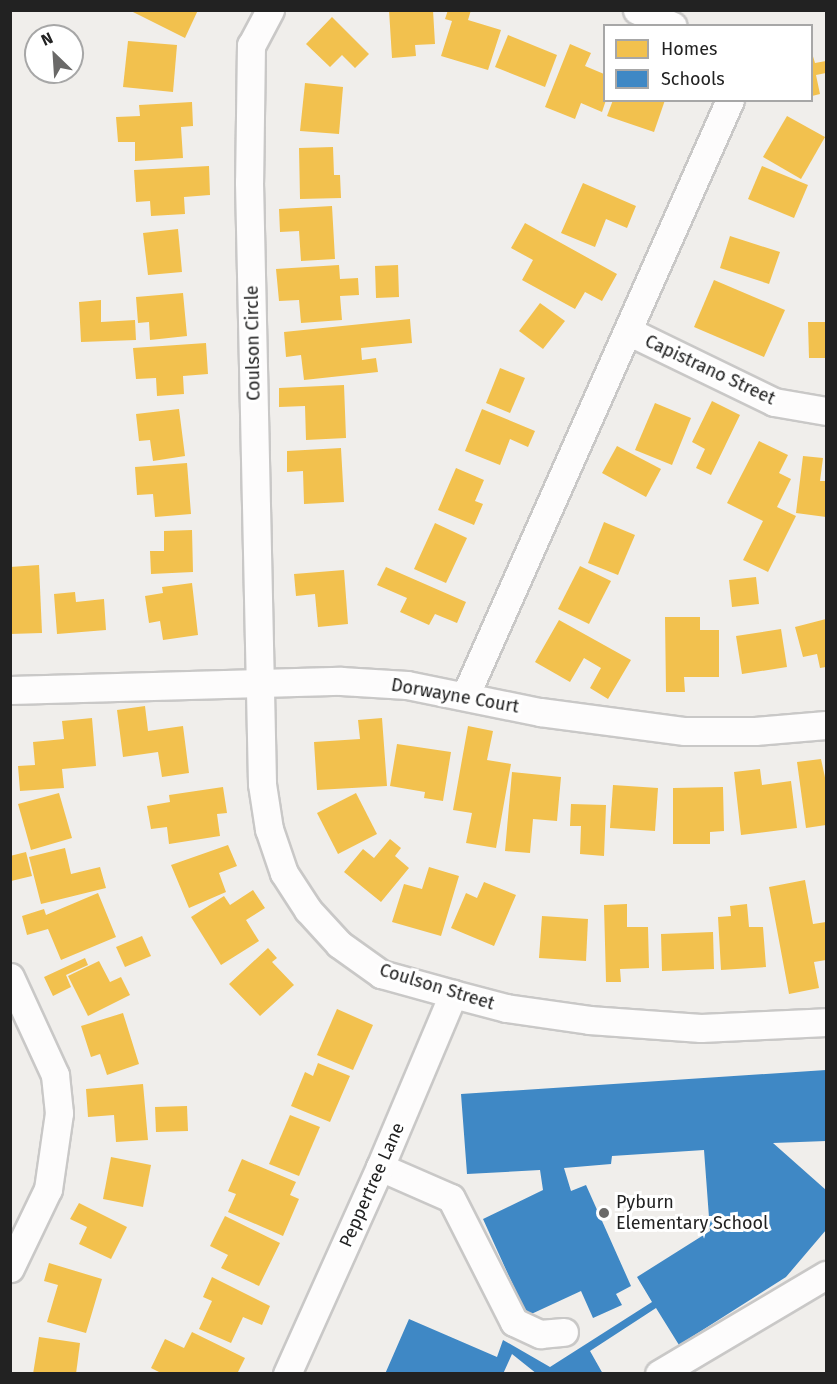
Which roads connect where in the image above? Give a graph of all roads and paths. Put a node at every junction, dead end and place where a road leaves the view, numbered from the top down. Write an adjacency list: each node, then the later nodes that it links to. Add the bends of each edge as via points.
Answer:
1 (270, 10): 7 (street, Coulson Circle, via 251,45 249,148)
2 (637, 10): 3 (street)
3 (668, 24)
4 (729, 102): 5 (street)
5 (630, 332): 6 (street, Capistrano Street, via 774,402); 9 (street)
6 (826, 411)
7 (262, 681): 8 (street, Dorwayne Court); 9 (street, Dorwayne Court, via 407,685); 12 (street, Coulson Street, via 262,784 269,829 284,873 308,910 339,944 381,974)
8 (10, 690)
9 (466, 694): 10 (street, Dorwayne Court, via 551,714 685,731)
10 (826, 725)
11 (10, 977): 15 (street, via 55,1075 59,1113 48,1189)
12 (453, 994): 13 (street, Coulson Street, via 506,1008 589,1020 701,1028); 14 (street, Peppertree Lane)
13 (826, 1022)
14 (380, 1167): 17 (street, via 451,1198 514,1322 540,1334); 18 (street, Peppertree Lane)
15 (10, 1268)
16 (826, 1275): 19 (street)
17 (564, 1332)
18 (287, 1374)
19 (659, 1374)

